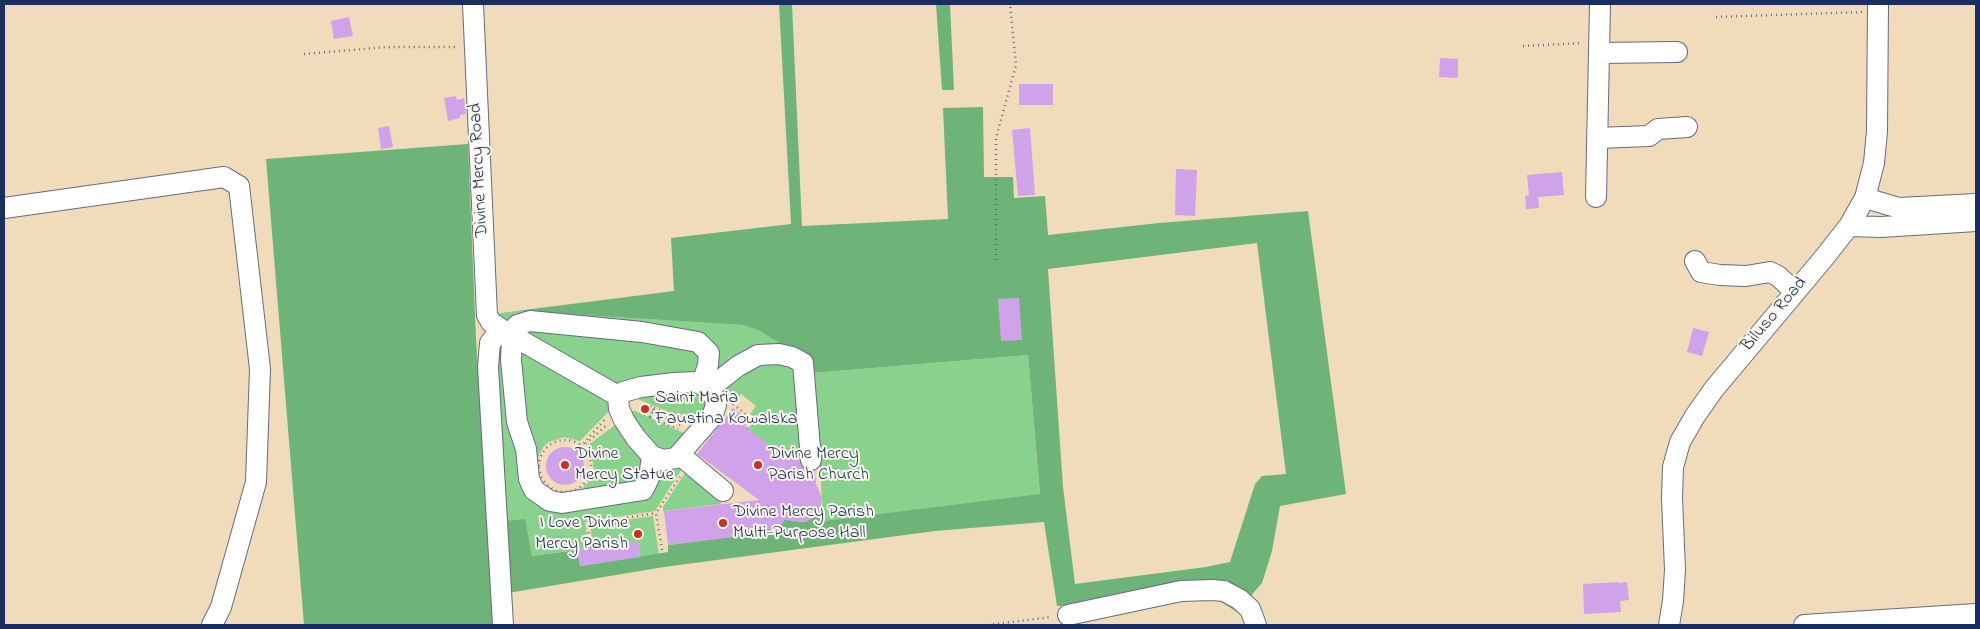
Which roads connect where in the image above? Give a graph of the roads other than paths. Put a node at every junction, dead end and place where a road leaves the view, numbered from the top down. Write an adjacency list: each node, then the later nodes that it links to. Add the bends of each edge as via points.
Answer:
1 (473, 4): 16 (street, Divine Mercy Road, via 487,315 491,322)
2 (1600, 4): 4 (street)
3 (1878, 8): 9 (street, Biluso Road, via 1877,131 1874,163)
4 (1599, 45): 5 (street); 7 (street)
5 (1677, 52)
6 (1687, 127): 7 (street, via 1658,129 1649,136)
7 (1597, 138): 8 (street)
8 (1596, 197)
9 (1865, 198): 10 (street, via 1899,208); 13 (street, Biluso Road)
10 (1976, 204)
11 (4, 208): 25 (street, via 224,177 239,186 260,369 256,482 221,607)
12 (1976, 221): 13 (street)
13 (1849, 226): 15 (street, Biluso Road)
14 (1696, 261): 15 (street, via 1701,272 1720,275 1746,276 1770,272)
15 (1795, 292): 28 (street, Biluso Road, via 1714,389 1680,442 1673,467 1675,570)
16 (507, 332): 17 (street, via 530,320 690,340 709,353); 18 (street, Divine Mercy Road); 19 (street, via 517,422 534,490 550,501 572,503 596,496 643,490 649,478); 26 (street, via 490,343 488,367)
17 (709, 392): 18 (street, via 692,382 630,389); 20 (street, via 715,410); 21 (street, via 738,366 758,355 779,354 803,364)
18 (619, 405): 19 (street, via 629,429)
19 (652, 456): 20 (street, via 668,460)
20 (685, 459): 22 (street)
21 (811, 460)
22 (723, 491)
23 (1976, 614): 29 (street)
24 (1068, 615): 27 (street, via 1181,591 1212,590 1239,599 1250,609)
25 (212, 625)
26 (503, 625)
27 (1256, 625)
28 (1669, 625)
29 (1804, 625)

